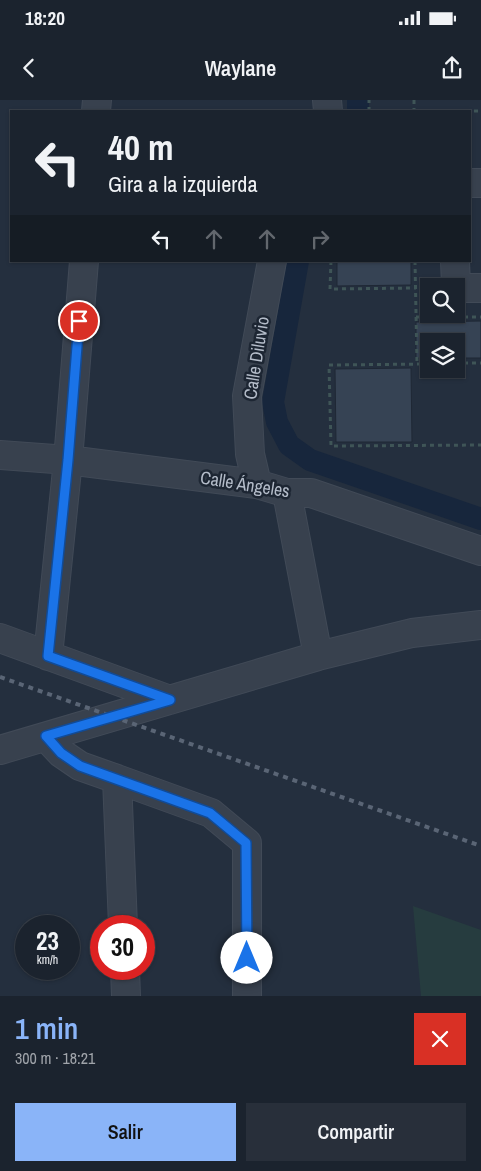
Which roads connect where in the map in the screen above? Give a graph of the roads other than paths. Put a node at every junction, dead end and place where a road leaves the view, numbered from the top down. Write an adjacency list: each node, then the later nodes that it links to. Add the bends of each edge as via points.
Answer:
1 (84, 262): 8 (street)
2 (272, 262): 9 (street, Calle Diluvio, via 247,396 250,454)
3 (456, 262): 4 (street)
4 (456, 278)
5 (465, 287): 6 (street)
6 (481, 288)
7 (0, 455): 8 (street, Calle Ángeles)
8 (68, 460): 9 (street, Calle Ángeles); 14 (street)
9 (257, 484): 10 (street, Calle Ángeles)
10 (287, 493): 11 (street, Calle Ángeles, via 312,493); 15 (street)
11 (481, 551)
12 (481, 625): 15 (street, via 412,633)
13 (0, 638): 14 (street)
14 (48, 656): 16 (street)
15 (318, 656): 16 (street)
16 (170, 700): 17 (street)
17 (46, 736): 18 (street); 19 (street, via 61,753 80,766)
18 (0, 750)
19 (117, 779): 20 (street); 23 (street, via 210,813 246,843)
20 (123, 915)
21 (125, 980): 22 (street)
22 (126, 996)
23 (247, 996)

